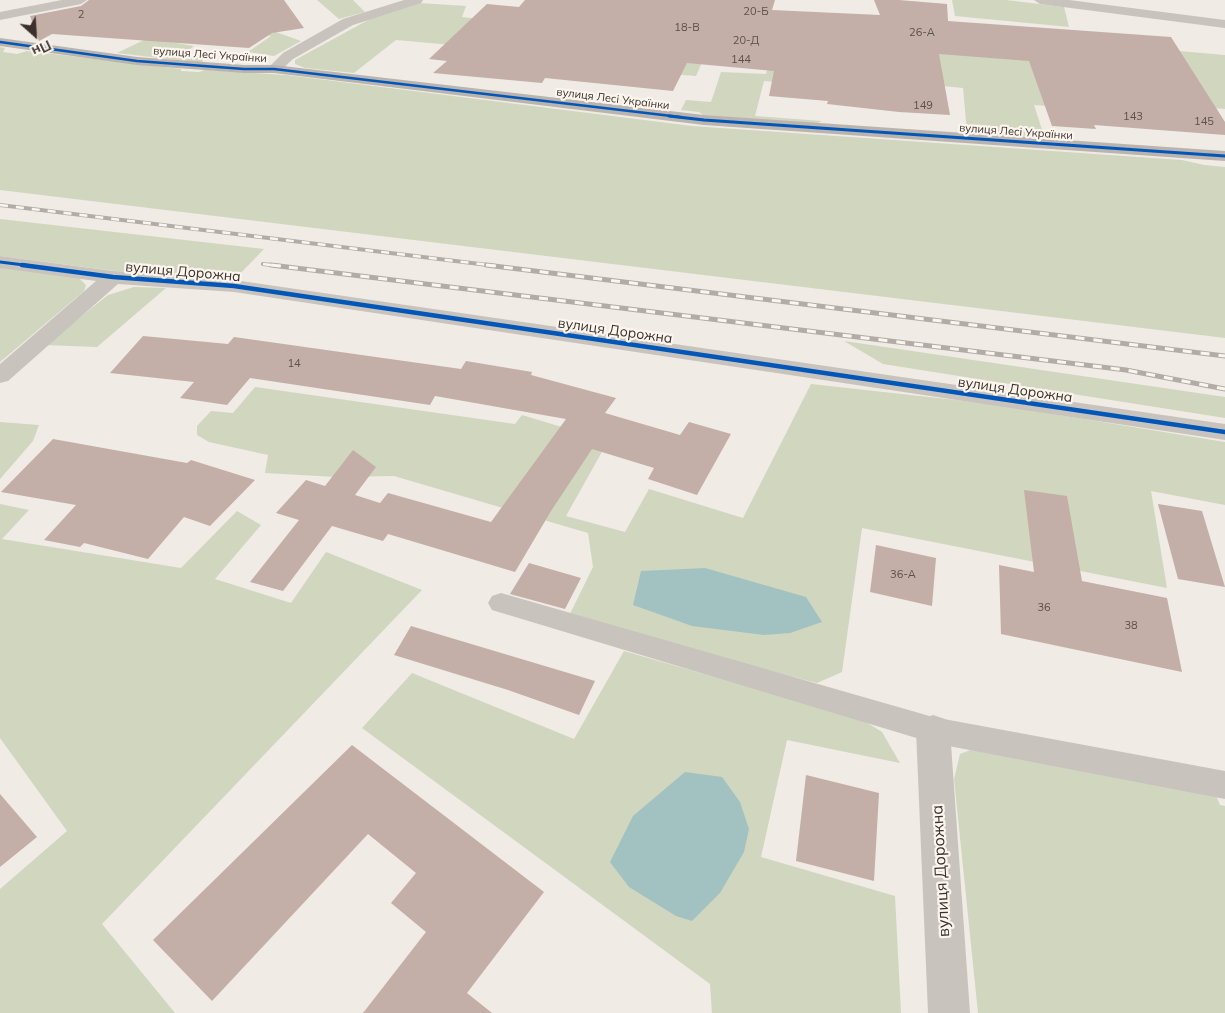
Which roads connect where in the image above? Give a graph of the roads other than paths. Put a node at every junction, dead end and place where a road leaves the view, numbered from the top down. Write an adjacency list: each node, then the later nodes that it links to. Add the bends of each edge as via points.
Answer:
1 (81, 0): 4 (street)
2 (417, 0): 7 (street, via 348,22 288,56)
3 (1040, 0): 5 (street)
4 (0, 16)
5 (1225, 24)
6 (0, 42): 7 (street, вулиця Лесі Українки, via 137,61)
7 (274, 70): 8 (street, вулиця Лесі Українки, via 704,120)
8 (1225, 156)
9 (0, 262): 10 (street, вулиця Дорожна)
10 (113, 277): 11 (street, вулиця Дорожна); 12 (street, вулиця Дорожна, via 234,286)
11 (0, 376)
12 (1225, 432)
13 (501, 603): 14 (lane)
14 (933, 730): 15 (lane); 16 (street, вулиця Дорожна)
15 (1225, 785)
16 (950, 1013)

